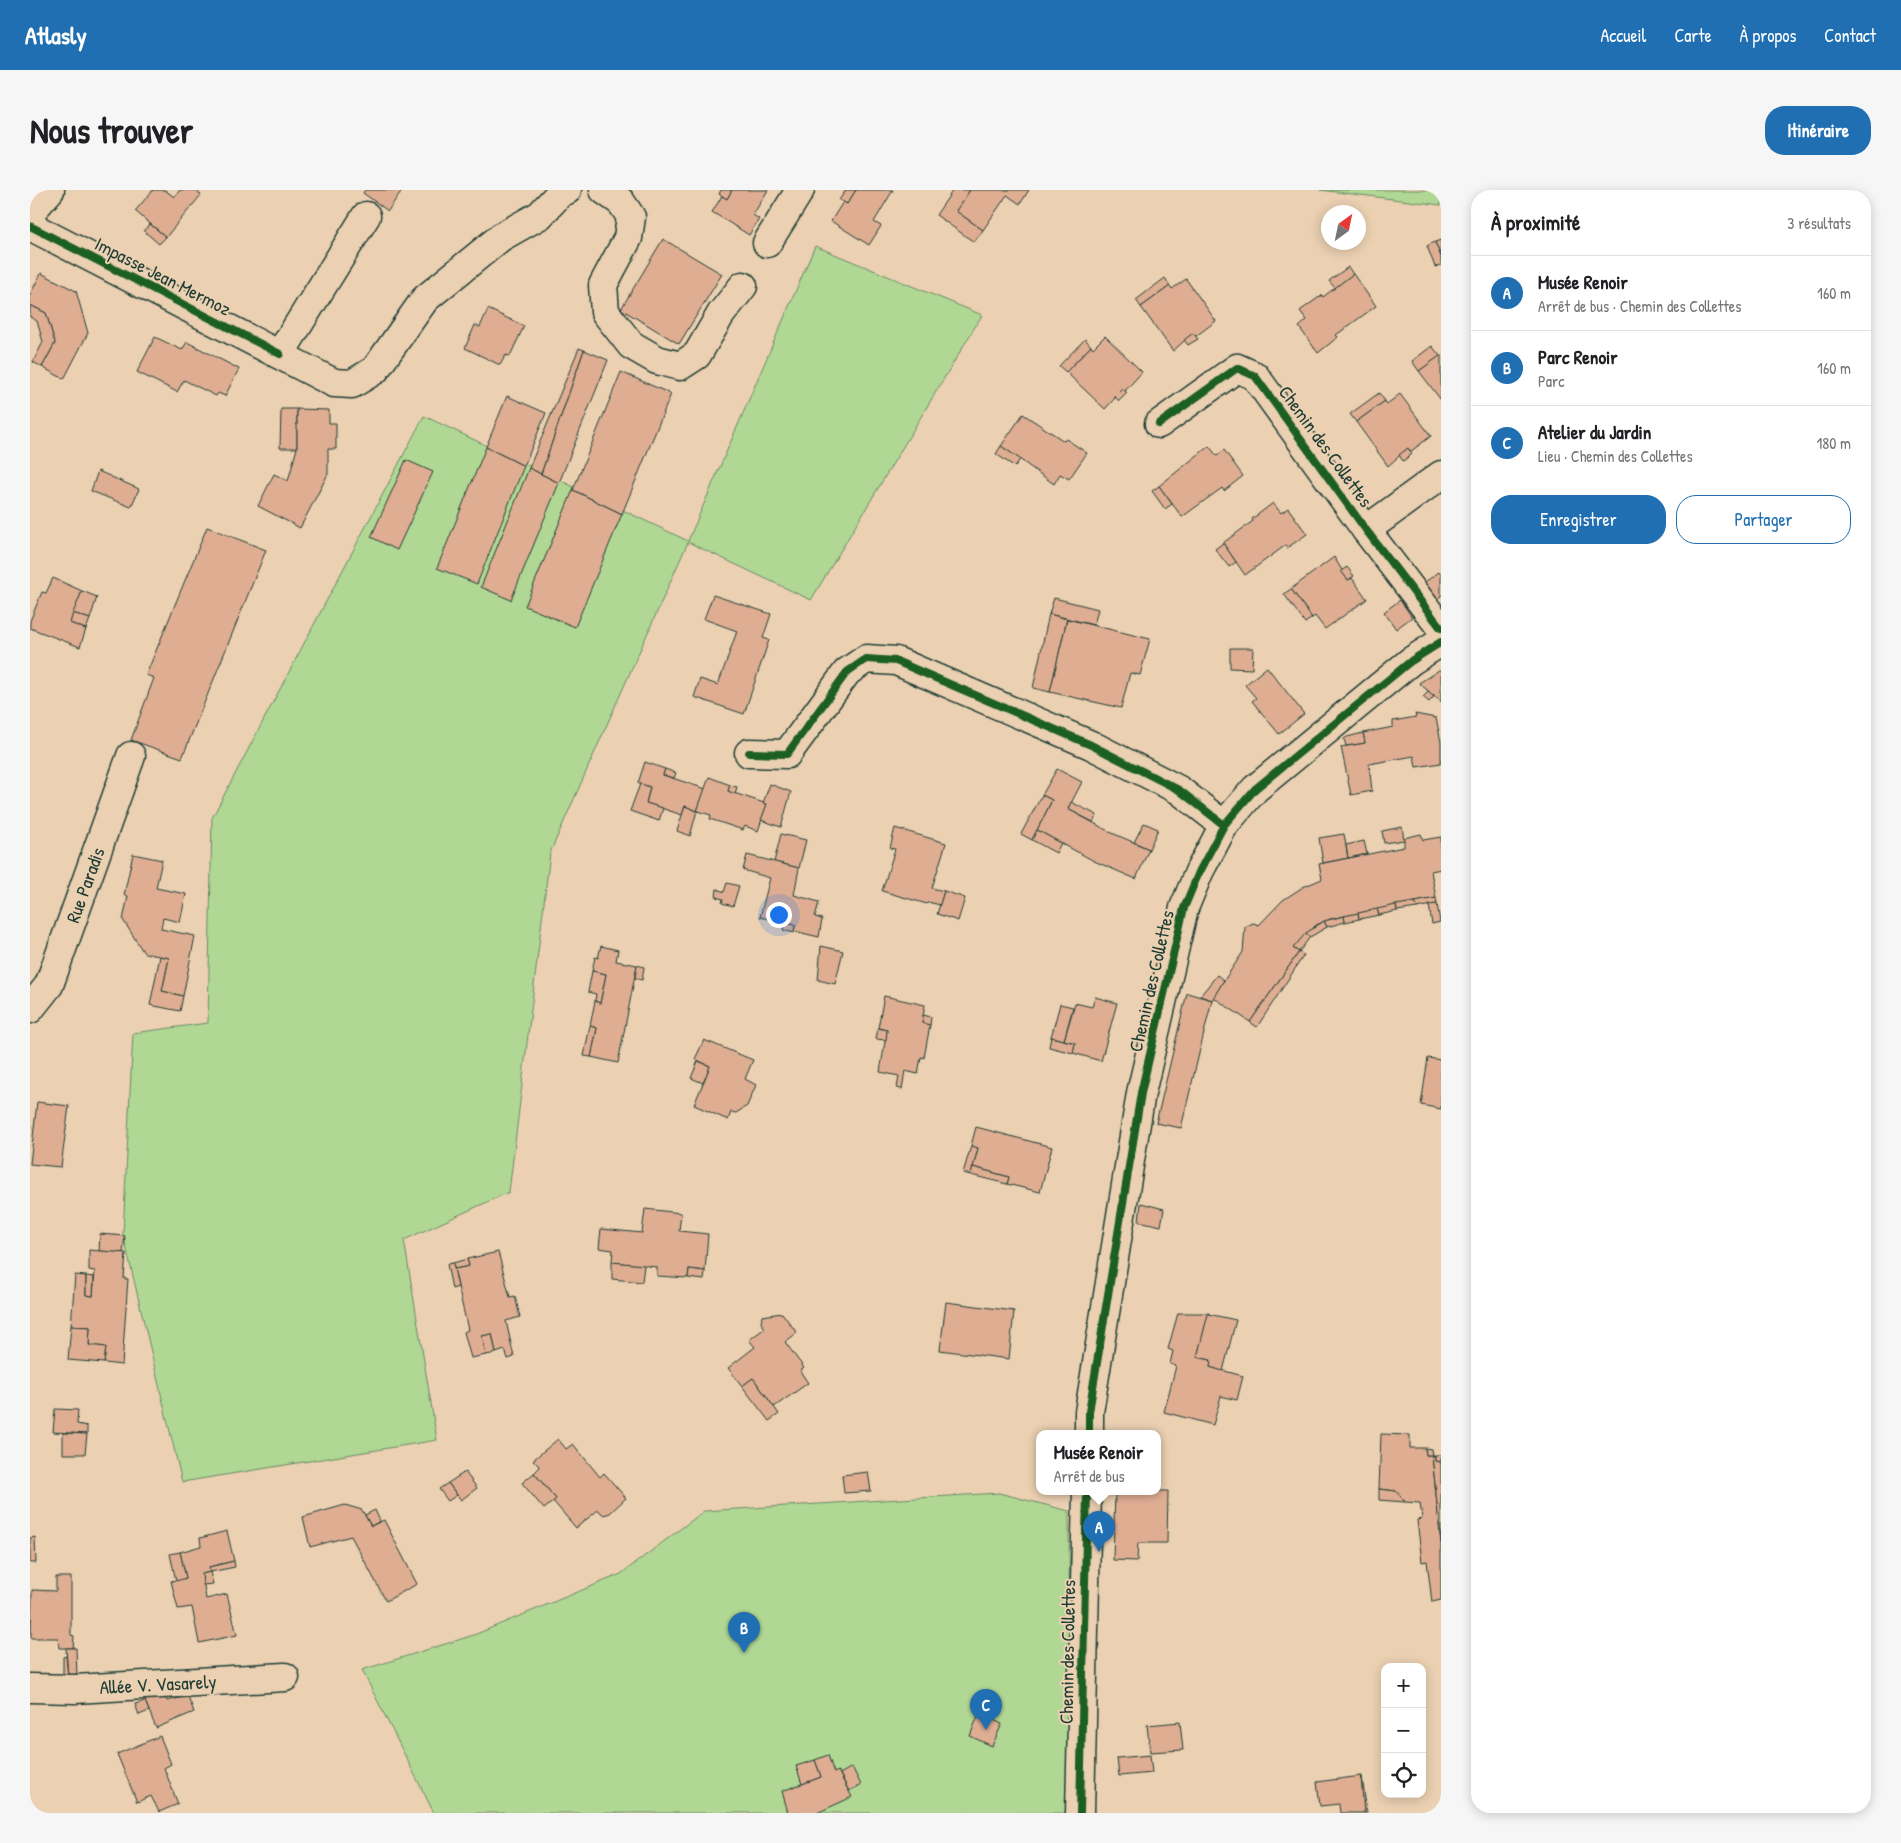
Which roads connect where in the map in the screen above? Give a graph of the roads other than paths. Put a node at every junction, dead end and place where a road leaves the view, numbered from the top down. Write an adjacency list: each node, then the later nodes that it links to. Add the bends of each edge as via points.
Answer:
1 (50, 190): 5 (street)
2 (567, 190): 10 (street, Impasse Jean Mermoz, via 561,192 540,215 501,237 425,299 375,370 352,384 334,383)
3 (604, 190): 9 (street, via 621,202 631,217 628,238 603,284 605,312 631,344 657,360 680,366 697,355 721,314)
4 (800, 190): 8 (street)
5 (30, 213)
6 (366, 216): 10 (street)
7 (30, 226): 10 (street, Impasse Jean Mermoz)
8 (767, 243)
9 (743, 286)
10 (280, 354)
11 (1159, 424): 13 (street, Chemin des Collettes, via 1237,368 1255,376)
12 (1441, 475): 13 (street, Chemin des Collettes)
13 (1366, 530): 14 (street, Chemin des Collettes)
14 (1441, 628)
15 (1441, 642): 18 (street, Chemin des Collettes, via 1411,660 1255,789)
16 (748, 753): 18 (street, via 787,754 847,672 866,659 896,661 1091,745 1178,790)
17 (131, 756): 19 (street, Rue Paradis, via 49,985)
18 (1224, 825): 20 (street, Chemin des Collettes, via 1184,908 1141,1092 1104,1316)
19 (30, 1009)
20 (1089, 1430)
21 (1087, 1495): 24 (street, Chemin des Collettes)
22 (285, 1677): 23 (street, Allée V. Vasarely, via 75,1689)
23 (30, 1688)
24 (1080, 1813)

